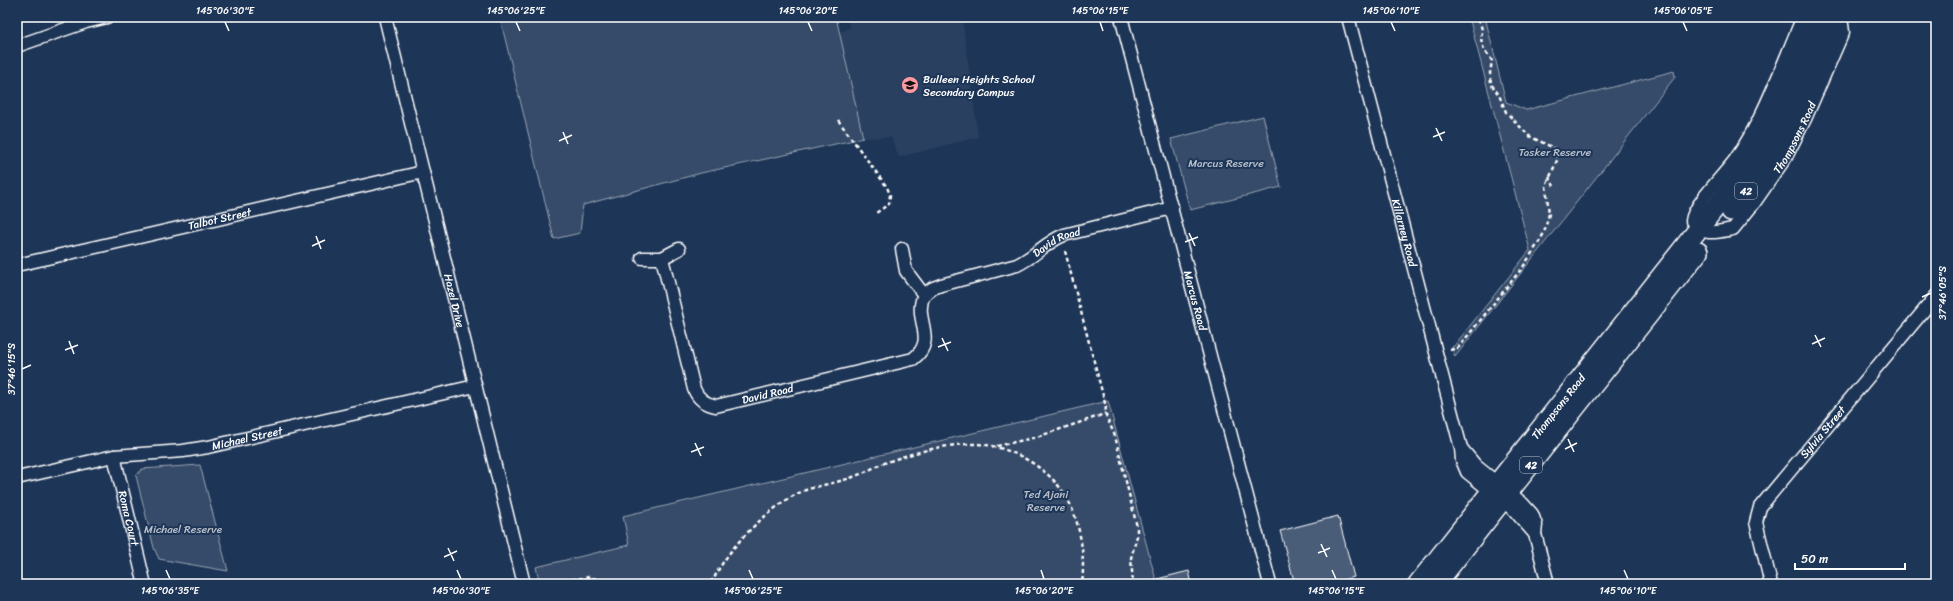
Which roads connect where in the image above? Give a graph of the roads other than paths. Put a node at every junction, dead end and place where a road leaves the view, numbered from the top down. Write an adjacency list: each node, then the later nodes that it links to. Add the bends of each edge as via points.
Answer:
1 (107, 17): 9 (street)
2 (385, 17): 10 (street, Hazel Drive)
3 (1121, 17): 11 (street, Marcus Road)
4 (1348, 17): 23 (street, Killarney Road, via 1461,448 1462,460 1467,472)
5 (1803, 17): 12 (street, via 1769,98 1748,140 1695,210 1692,221)
6 (1818, 17): 12 (main road, Thompsons Road / 42, via 1761,146)
7 (1834, 17): 12 (main road, Thompsons Road / 42, via 1793,112 1769,158 1752,184)
8 (1841, 17): 12 (street, Thompsons Road, via 1843,32 1805,119 1773,178 1736,227)
9 (17, 46)
10 (423, 172): 17 (street, Talbot Street); 20 (street, Hazel Drive)
11 (1172, 208): 18 (street, David Road, via 1069,234 1048,243 1016,265 942,285); 26 (street, Marcus Road)
12 (1706, 231): 23 (main road, Thompsons Road / 42)
13 (679, 249): 16 (street)
14 (902, 249): 18 (street, via 906,271)
15 (642, 258): 16 (street)
16 (662, 258): 18 (street, David Road, via 694,390 701,400 716,406 913,359 921,351 926,338 920,308)
17 (17, 265)
18 (924, 295)
19 (1936, 296): 30 (street, Sylvia Street, via 1760,507 1756,515 1757,527)
20 (475, 386): 21 (street, Michael Street, via 197,450); 25 (street, Hazel Drive)
21 (114, 456): 22 (street, Michael Street); 24 (street, Roma Court)
22 (17, 478)
23 (1500, 492): 27 (main road, Thompsons Road / 42); 28 (main road, Thompsons Road / 42); 29 (street, Killarney Road, via 1528,508 1532,514 1536,525 1534,534)
24 (144, 581)
25 (524, 584)
26 (1270, 584)
27 (1418, 584)
28 (1436, 584)
29 (1548, 584)
30 (1771, 584)

